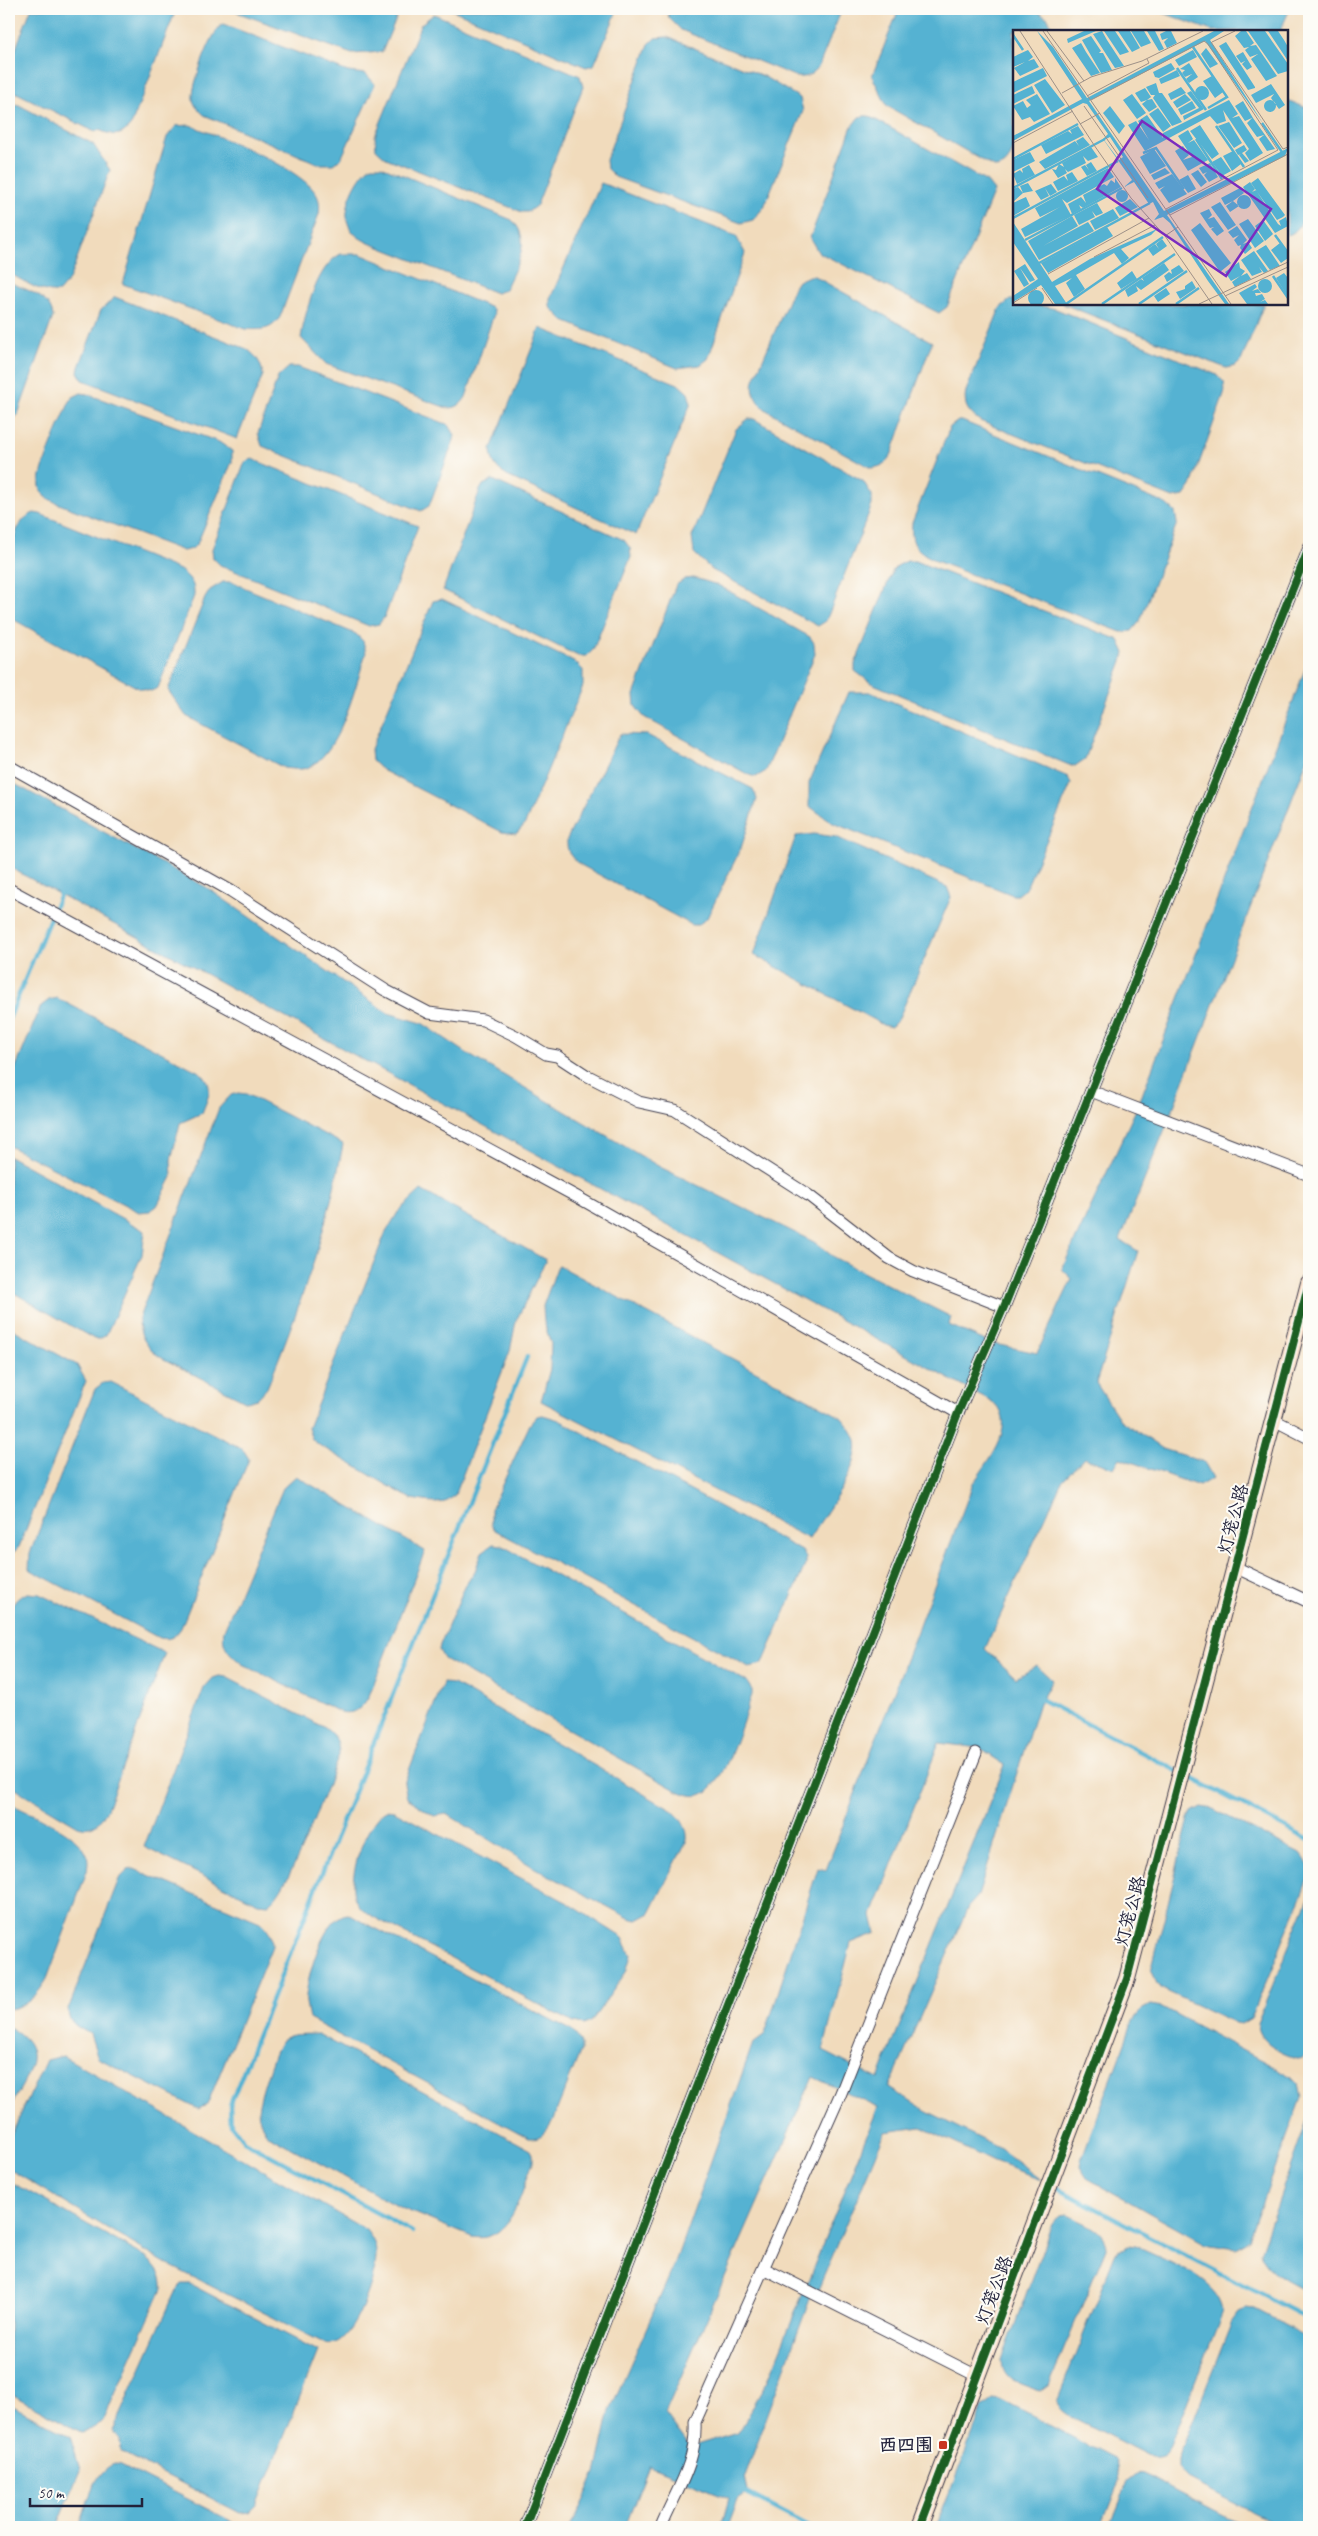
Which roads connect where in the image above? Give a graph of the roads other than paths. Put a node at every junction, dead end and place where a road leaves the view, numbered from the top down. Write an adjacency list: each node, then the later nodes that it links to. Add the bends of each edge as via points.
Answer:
1 (1309, 548): 4 (street)
2 (9, 766): 7 (street, via 231,891 386,990 430,1013 483,1020 546,1054 557,1056 639,1102 675,1110 808,1195 889,1258 913,1271)
3 (9, 889): 8 (street, via 579,1198)
4 (1091, 1091): 5 (street); 7 (street)
5 (1309, 1176)
6 (1309, 1283): 9 (street, 灯笼公路)
7 (1004, 1307): 8 (street)
8 (958, 1413): 16 (street)
9 (1274, 1420): 10 (street); 11 (street, 灯笼公路)
10 (1309, 1438)
11 (1235, 1567): 12 (street); 15 (street, 灯笼公路, via 1128,1980)
12 (1309, 1602)
13 (976, 1753): 17 (street, via 841,2093 695,2422 696,2443 690,2464)
14 (765, 2269): 15 (street)
15 (977, 2376): 18 (street, 灯笼公路)
16 (524, 2527)
17 (660, 2527)
18 (920, 2527)

